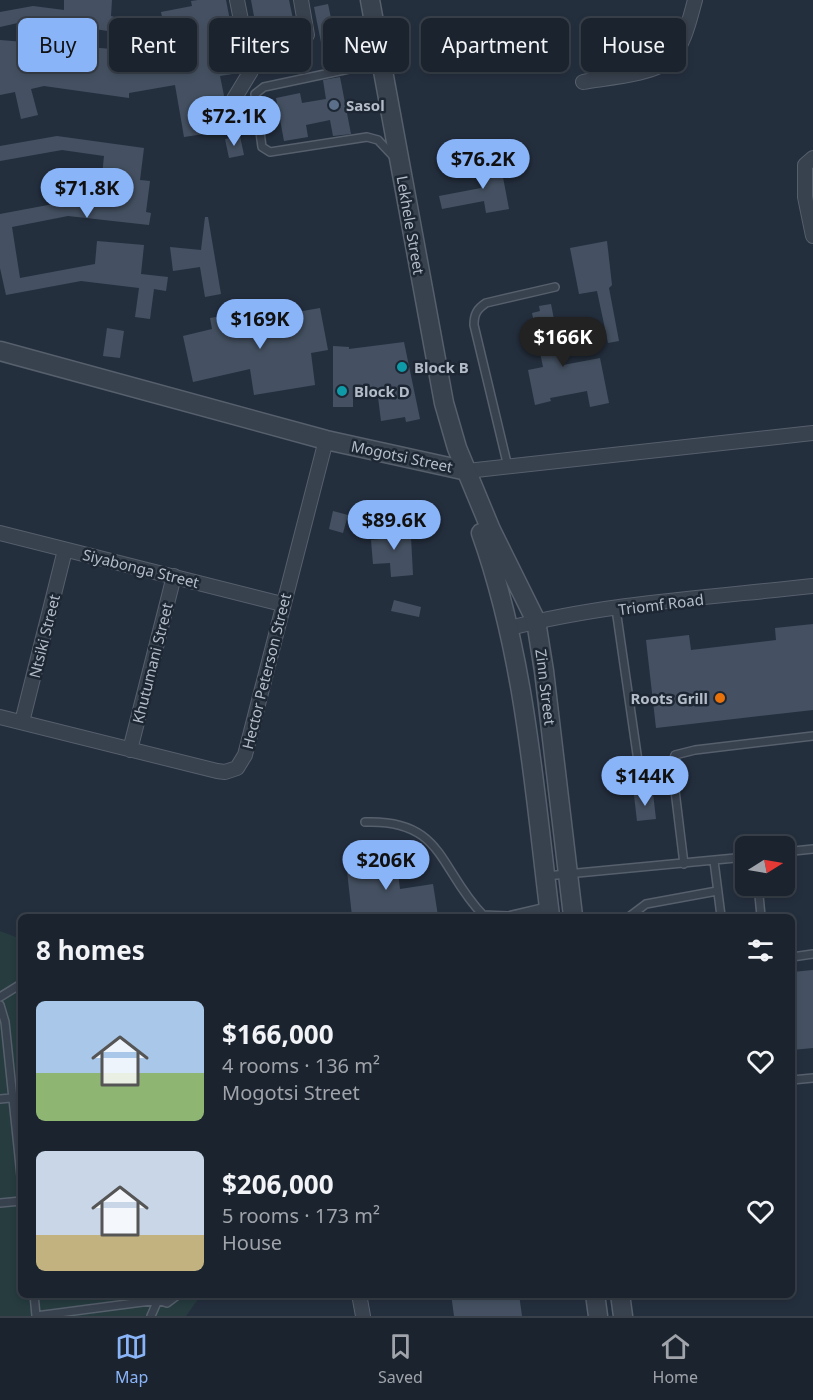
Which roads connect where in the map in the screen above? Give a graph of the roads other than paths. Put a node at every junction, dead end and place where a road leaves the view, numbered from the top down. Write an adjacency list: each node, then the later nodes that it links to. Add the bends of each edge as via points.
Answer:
1 (237, 0): 10 (street, via 251,71 234,99)
2 (301, 0): 5 (street)
3 (370, 0): 6 (street, Lekhele Street)
4 (695, 0): 9 (street, via 679,45 669,60 640,72)
5 (304, 18)
6 (373, 18)
7 (337, 72): 12 (lane, via 258,90 255,94 262,147 270,152 367,137 378,140)
8 (383, 72): 12 (street, Lekhele Street)
9 (583, 81)
10 (238, 123)
11 (813, 158): 13 (street, via 805,165 804,184)
12 (400, 164): 19 (street, Lekhele Street, via 444,403)
13 (813, 236)
14 (555, 287): 18 (lane, via 486,303 474,316)
15 (0, 351): 17 (street, Mogotsi Street)
16 (813, 433): 18 (street, Mogotsi Street)
17 (326, 440): 19 (street, Mogotsi Street); 24 (street, Hector Peterson Street)
18 (508, 467): 19 (street, Mogotsi Street)
19 (463, 470): 26 (street, Zinn Street); 27 (street, Zinn Street)
20 (0, 533): 21 (street, Siyabonga Street)
21 (65, 550): 22 (street, Siyabonga Street); 29 (street, Ntsiki Street)
22 (174, 576): 24 (street, Siyabonga Street); 31 (street, Khutumani Street)
23 (813, 586): 25 (street, Triomf Road)
24 (282, 604): 31 (street, Hector Peterson Street, via 245,755 237,768 217,771)
25 (616, 609): 26 (street, Triomf Road); 32 (lane)
26 (536, 621): 27 (street, Triomf Road); 39 (street, Zinn Street)
27 (510, 628): 40 (street, Zinn Street)
28 (0, 717): 29 (street, Hector Peterson Street)
29 (22, 722): 31 (street, Hector Peterson Street)
30 (813, 736): 38 (lane, via 675,755 672,766)
31 (130, 750)
32 (640, 775)
33 (365, 822): 44 (lane, via 406,825 427,839 445,858)
34 (813, 849): 35 (lane)
35 (795, 851)
36 (735, 858): 37 (lane)
37 (714, 861): 38 (lane); 41 (lane)
38 (684, 864): 39 (lane)
39 (568, 873): 40 (lane); 46 (street, Zinn Street)
40 (546, 876): 43 (street, Zinn Street)
41 (717, 891): 47 (lane, via 646,904); 48 (lane)
42 (759, 896): 49 (lane)
43 (550, 911): 45 (lane)
44 (481, 914)
45 (525, 914)
46 (573, 914)
47 (633, 914)
48 (721, 914)
49 (761, 914)
50 (813, 954): 51 (lane)
51 (795, 957)
52 (18, 986): 53 (lane)
53 (0, 997)
54 (0, 1005): 57 (lane)
55 (813, 1078): 56 (lane)
56 (795, 1080)
57 (12, 1097): 58 (lane); 59 (lane); 60 (lane)
58 (18, 1097)
59 (0, 1099)
60 (18, 1150)
61 (18, 1201): 62 (lane)
62 (0, 1203)
63 (34, 1298): 69 (lane)
64 (174, 1298): 68 (lane, via 167,1303)
65 (360, 1298): 71 (street)
66 (596, 1298): 72 (street)
67 (621, 1298): 73 (street)
68 (158, 1300): 69 (lane); 70 (lane)
69 (36, 1316)
70 (151, 1316)
71 (363, 1316)
72 (598, 1316)
73 (623, 1316)

